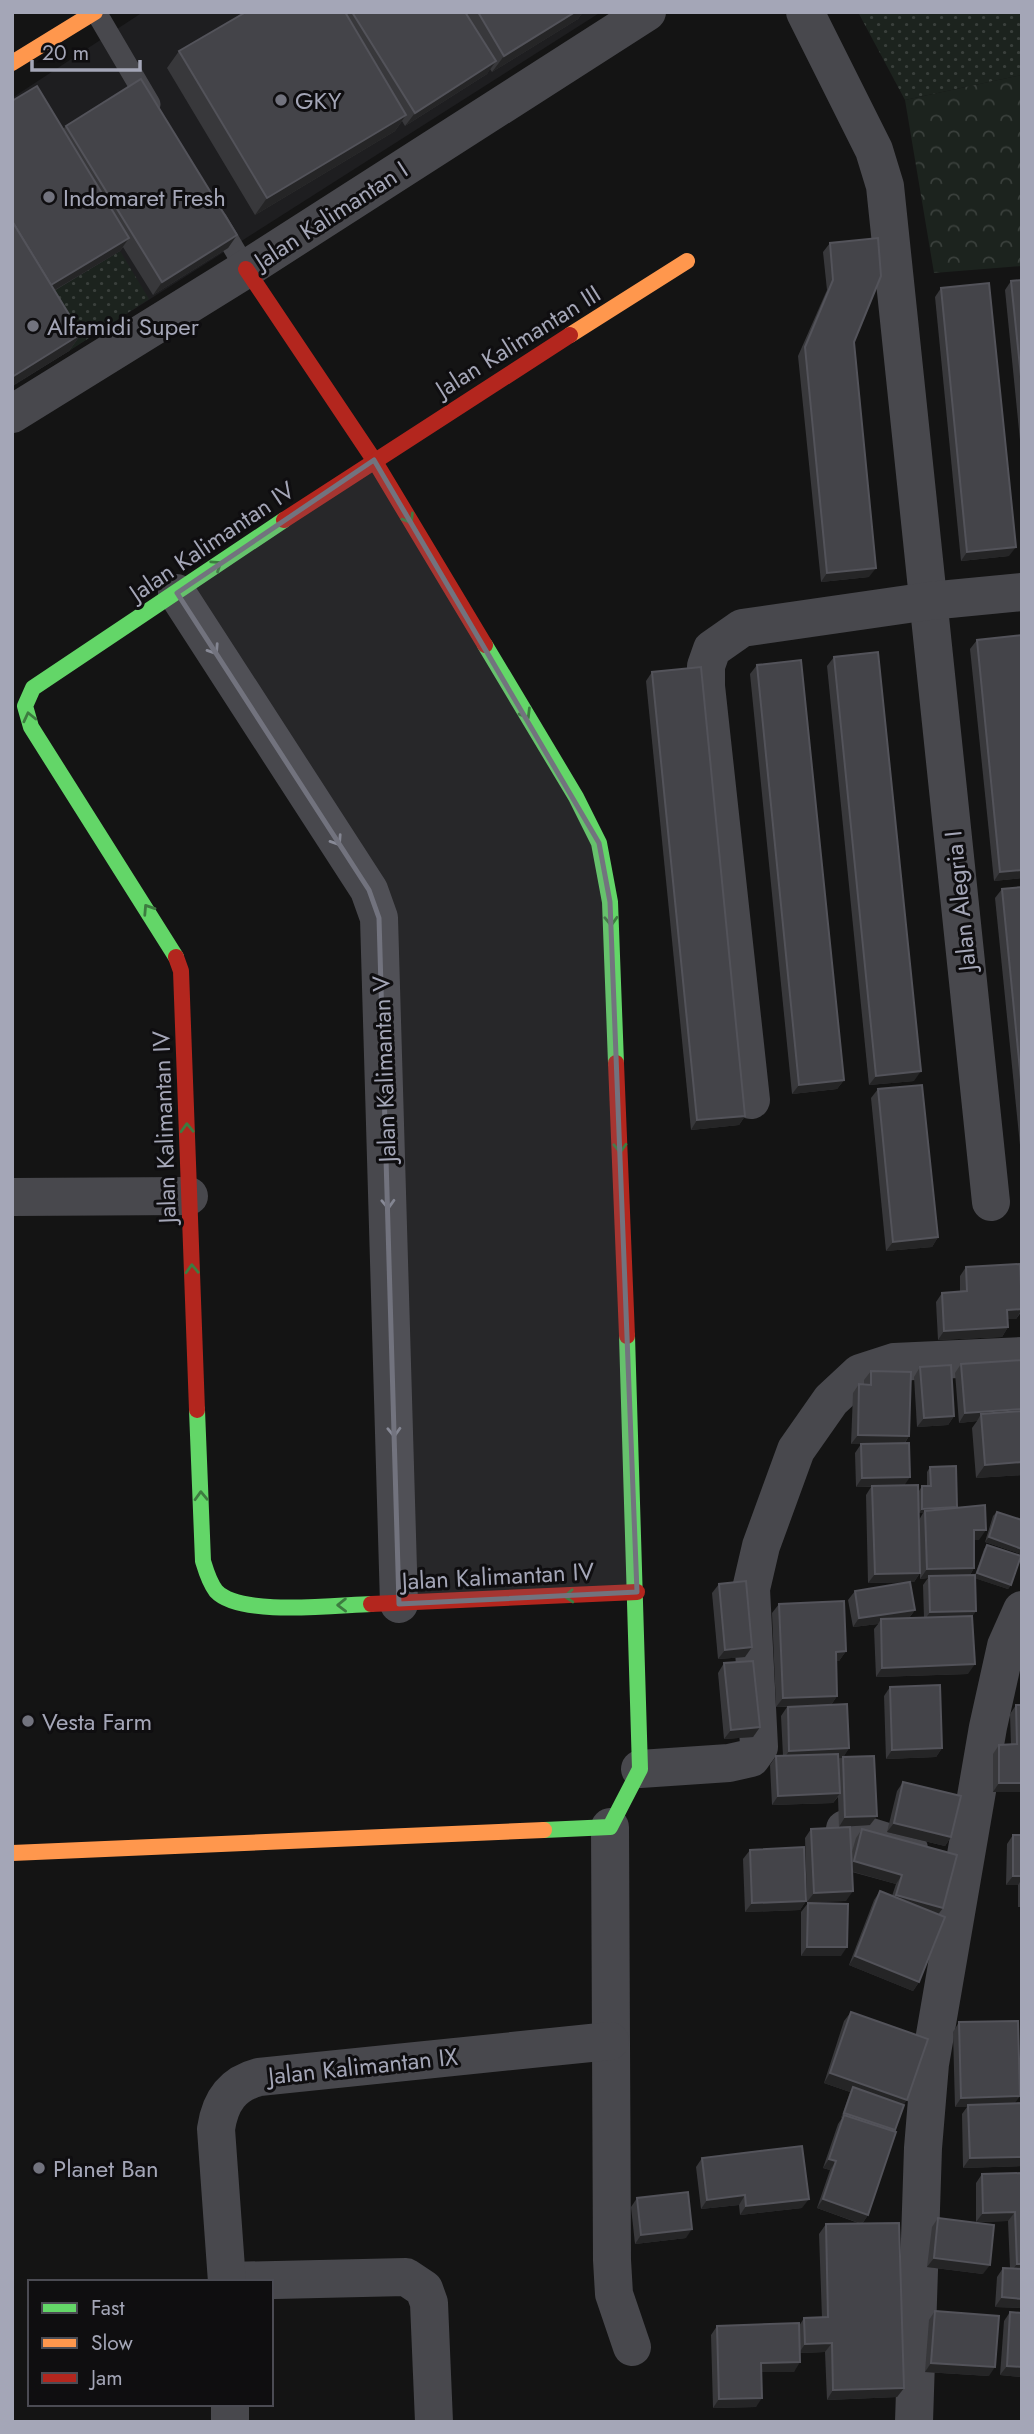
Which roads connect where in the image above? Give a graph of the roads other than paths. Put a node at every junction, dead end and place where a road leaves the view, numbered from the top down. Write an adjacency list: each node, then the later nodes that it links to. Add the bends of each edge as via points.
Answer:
1 (95, 12): 4 (street); 5 (lane)
2 (647, 12): 8 (street, Jalan Kalimantan I)
3 (805, 12): 13 (street, Jalan Alegria I, via 874,150 885,186)
4 (12, 63)
5 (158, 117)
6 (205, 199): 8 (lane)
7 (687, 261): 10 (street, Jalan Kalimantan III)
8 (246, 270): 9 (street, Jalan Kalimantan I); 10 (street)
9 (12, 414)
10 (374, 460): 12 (street, Jalan Kalimantan IV, one-way to 10); 19 (street, one-way to 19, via 576,797 599,844 610,902)
11 (1022, 592): 13 (street)
12 (177, 593): 15 (street, Jalan Kalimantan IV, one-way to 12, via 178,957 31,727 26,706 33,688); 20 (street, Jalan Kalimantan V, one-way to 20, via 369,890 379,918)
13 (929, 601): 14 (street, via 742,628 712,649 706,686); 17 (street, Jalan Alegria I)
14 (751, 1100)
15 (189, 1196): 16 (street); 20 (street, Jalan Kalimantan IV, one-way to 15, via 248,1606 218,1594 209,1580 203,1561)
16 (12, 1197)
17 (991, 1202)
18 (1022, 1356): 22 (street, via 894,1362 860,1373 831,1400 796,1450 761,1546 751,1589 759,1747 751,1758 729,1763)
19 (637, 1592): 20 (street, Jalan Kalimantan IV, one-way to 20); 22 (street)
20 (399, 1604)
21 (1022, 1609): 26 (street, via 1006,1646 988,1727)
22 (640, 1769): 23 (street)
23 (610, 1827): 25 (street); 27 (street)
24 (845, 1829): 26 (street)
25 (12, 1853)
26 (965, 1866): 32 (street, via 930,2064)
27 (610, 2040): 28 (street, Jalan Kalimantan IX, via 241,2082 219,2109 216,2129); 30 (street, via 614,2294)
28 (226, 2280)
29 (271, 2280): 31 (street, via 406,2277 419,2284 429,2303)
30 (632, 2347)
31 (434, 2422)
32 (914, 2422)

